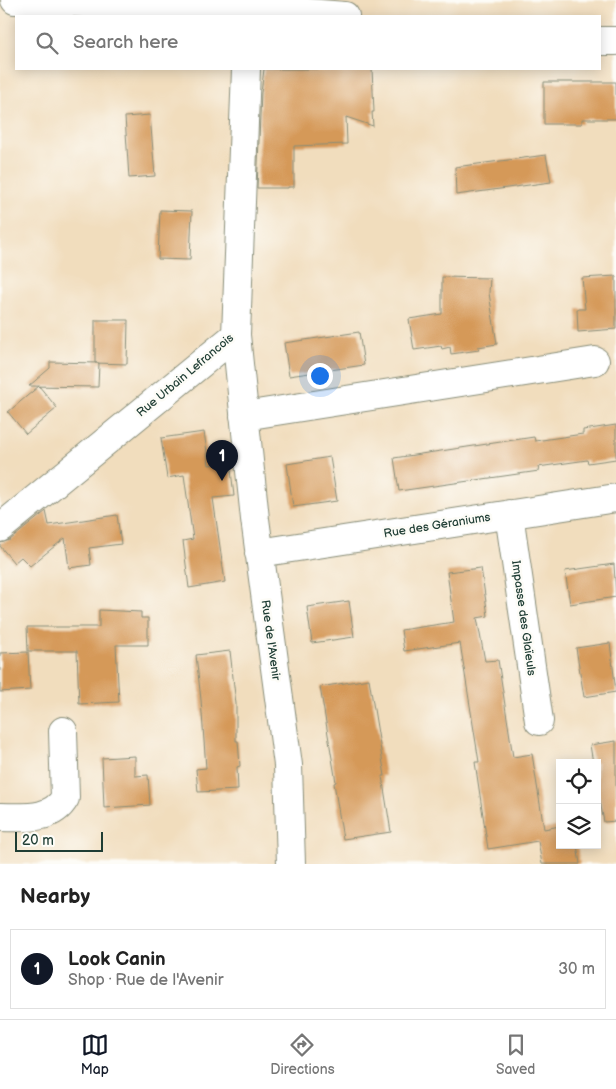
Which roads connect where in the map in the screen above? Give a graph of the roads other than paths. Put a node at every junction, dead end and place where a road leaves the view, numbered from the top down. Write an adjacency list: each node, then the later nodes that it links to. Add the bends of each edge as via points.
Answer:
1 (15, 0): 2 (street)
2 (76, 2): 3 (street)
3 (251, 13): 4 (street)
4 (314, 15)
5 (616, 41): 6 (street)
6 (601, 42)
7 (246, 70): 8 (street, Rue Urbain Lefrancois)
8 (236, 335): 10 (street, Rue de l'Avenir); 13 (street, Rue Urbain Lefrancois)
9 (595, 361): 10 (street)
10 (244, 416): 14 (street, Rue de l'Avenir)
11 (616, 498): 12 (street, Rue des Géraniums)
12 (509, 514): 14 (street, Rue des Géraniums); 15 (street, Impasse des Glaïeuls)
13 (0, 528)
14 (259, 553): 18 (street, Rue de l'Avenir, via 288,765)
15 (539, 721)
16 (62, 731): 17 (street, via 64,798 60,806 48,814)
17 (0, 817)
18 (291, 864)

